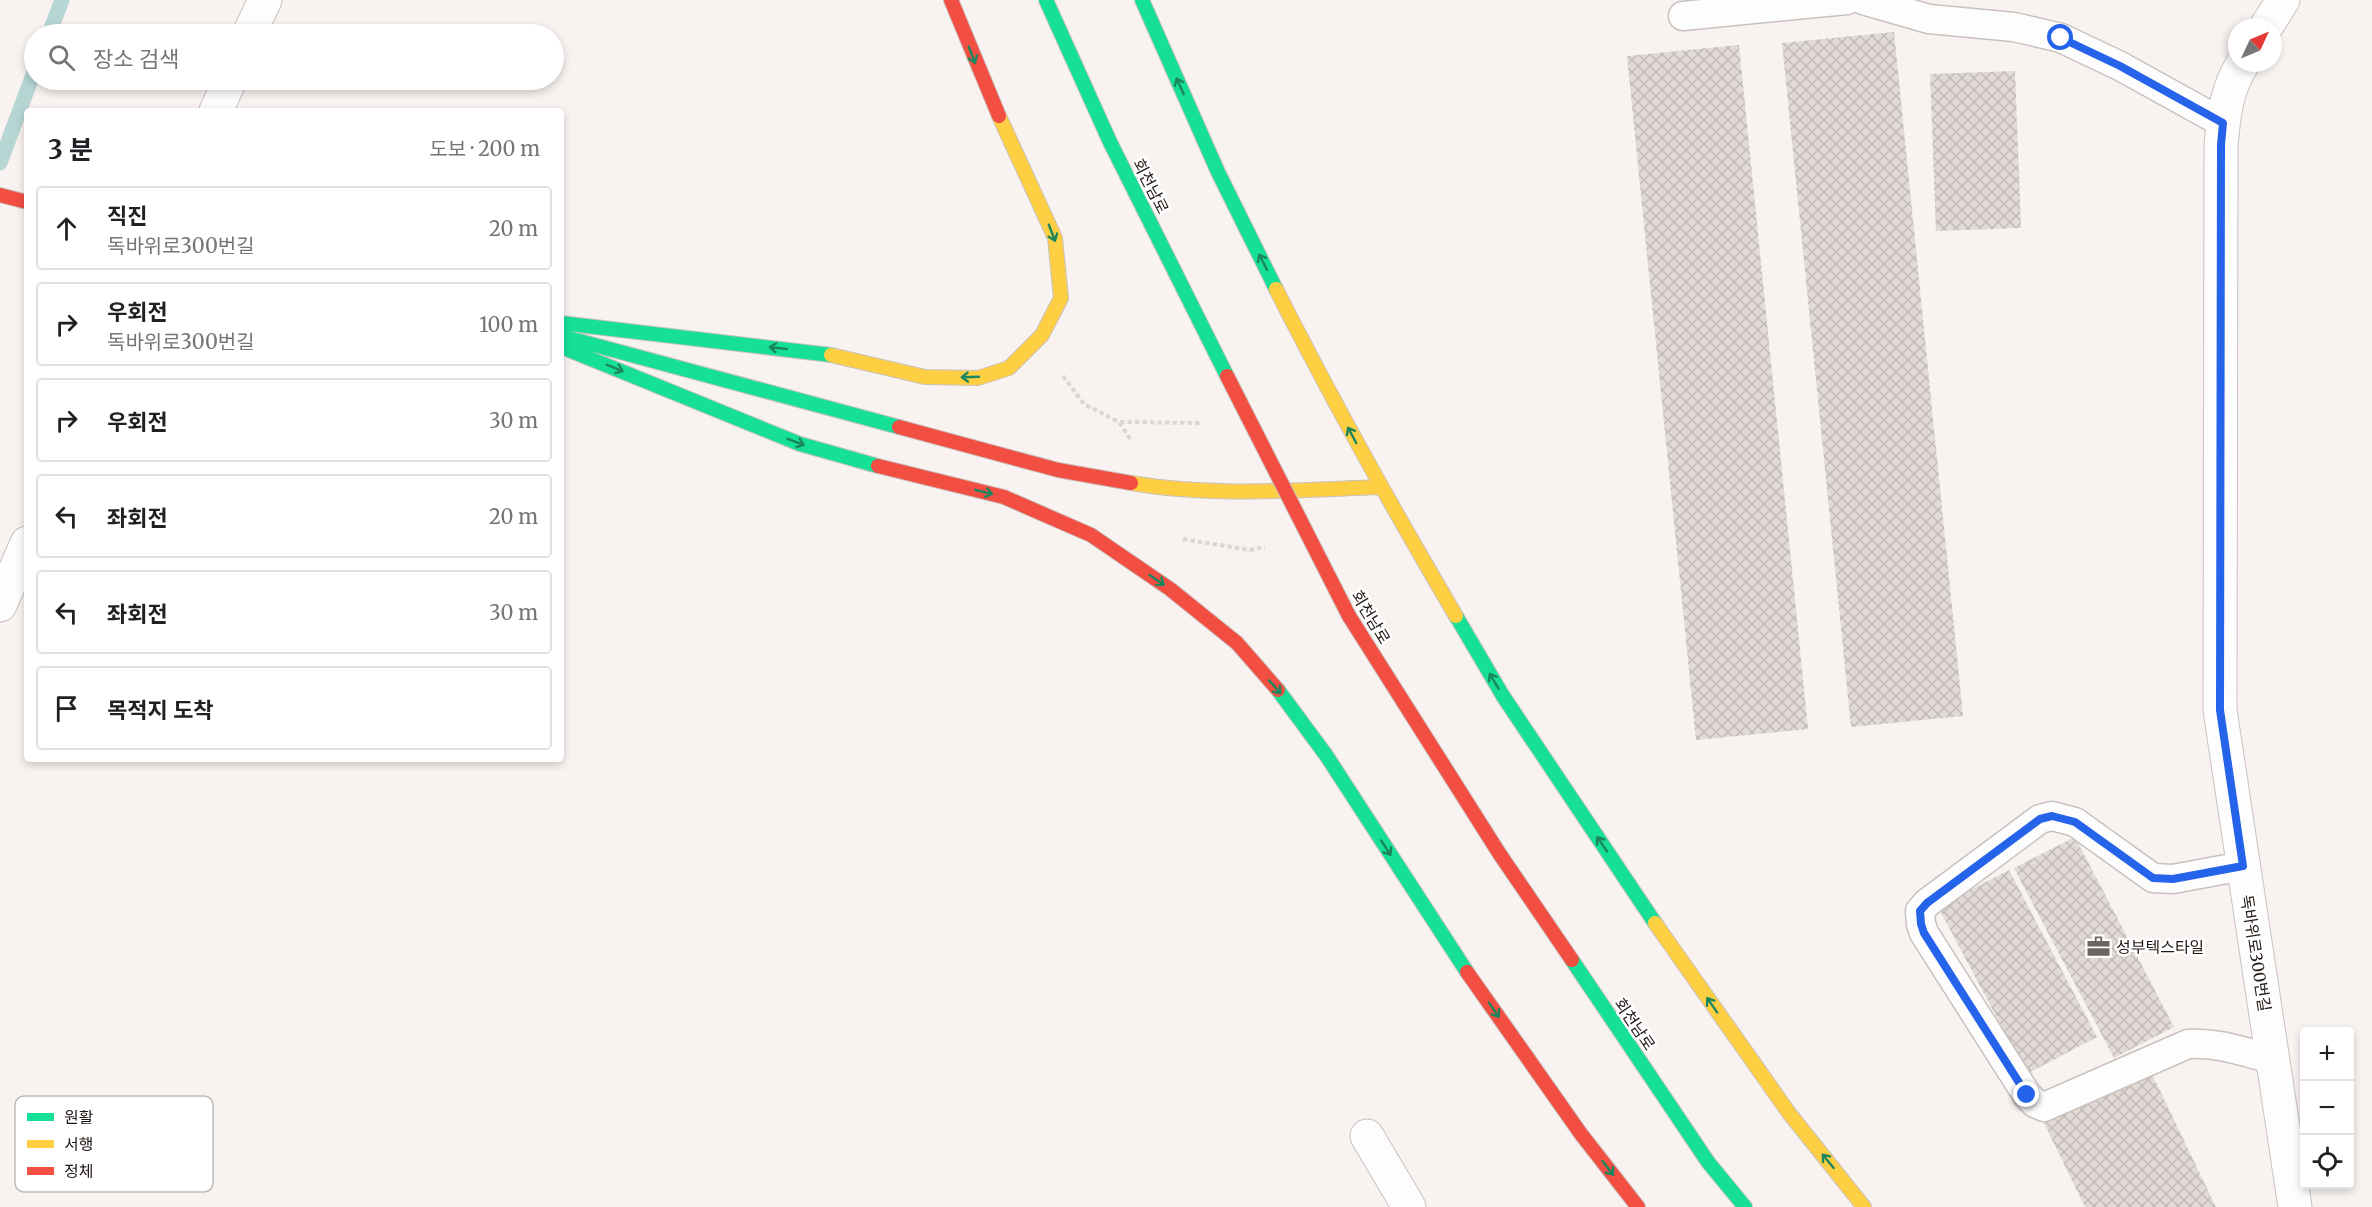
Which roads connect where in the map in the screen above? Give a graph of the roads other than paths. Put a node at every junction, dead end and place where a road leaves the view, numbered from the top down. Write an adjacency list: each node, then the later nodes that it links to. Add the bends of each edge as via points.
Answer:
1 (265, 0): 10 (street)
2 (951, 0): 17 (main road, one-way to 17, via 984,84 1055,238 1061,298 1042,335 1009,368 978,378 925,377 820,352)
3 (1046, 0): 28 (main road, 회천남로, bridge, via 1110,142 1349,616 1499,853 1708,1162)
4 (1142, 0): 20 (main road, one-way to 4, via 1218,172)
5 (1847, 0): 8 (lane)
6 (1863, 0): 14 (lane, via 1929,19 2014,27 2061,38)
7 (2283, 0): 9 (street)
8 (1683, 16)
9 (2272, 18)
10 (254, 24)
11 (2237, 72): 14 (street, 독바위로300번길)
12 (225, 90): 13 (street)
13 (217, 108)
14 (2223, 123): 23 (street, 독바위로300번길, via 2220,710)
15 (0, 195): 16 (main road)
16 (24, 201)
17 (564, 323)
18 (564, 337): 20 (main road, via 1058,470 1160,488 1226,492)
19 (564, 347): 27 (main road, one-way to 27, via 800,444 1004,497 1091,536 1170,589 1237,643 1291,705 1468,974 1581,1134)
20 (1380, 487): 29 (main road, one-way to 20, via 1789,1113 1658,928 1503,696)
21 (24, 550): 22 (street)
22 (0, 605)
23 (2243, 866): 24 (street, 독바위로300번길); 24 (lane, via 2173,879 2153,878 2075,822 2052,816 2040,819 1927,903 1920,911 1921,924 2027,1095 2044,1107 2188,1044 2222,1046)
24 (2272, 1059): 30 (street, 독바위로300번길)
25 (1367, 1136): 26 (street)
26 (1409, 1207)
27 (1638, 1207)
28 (1745, 1207)
29 (1864, 1207)
30 (2295, 1207)

